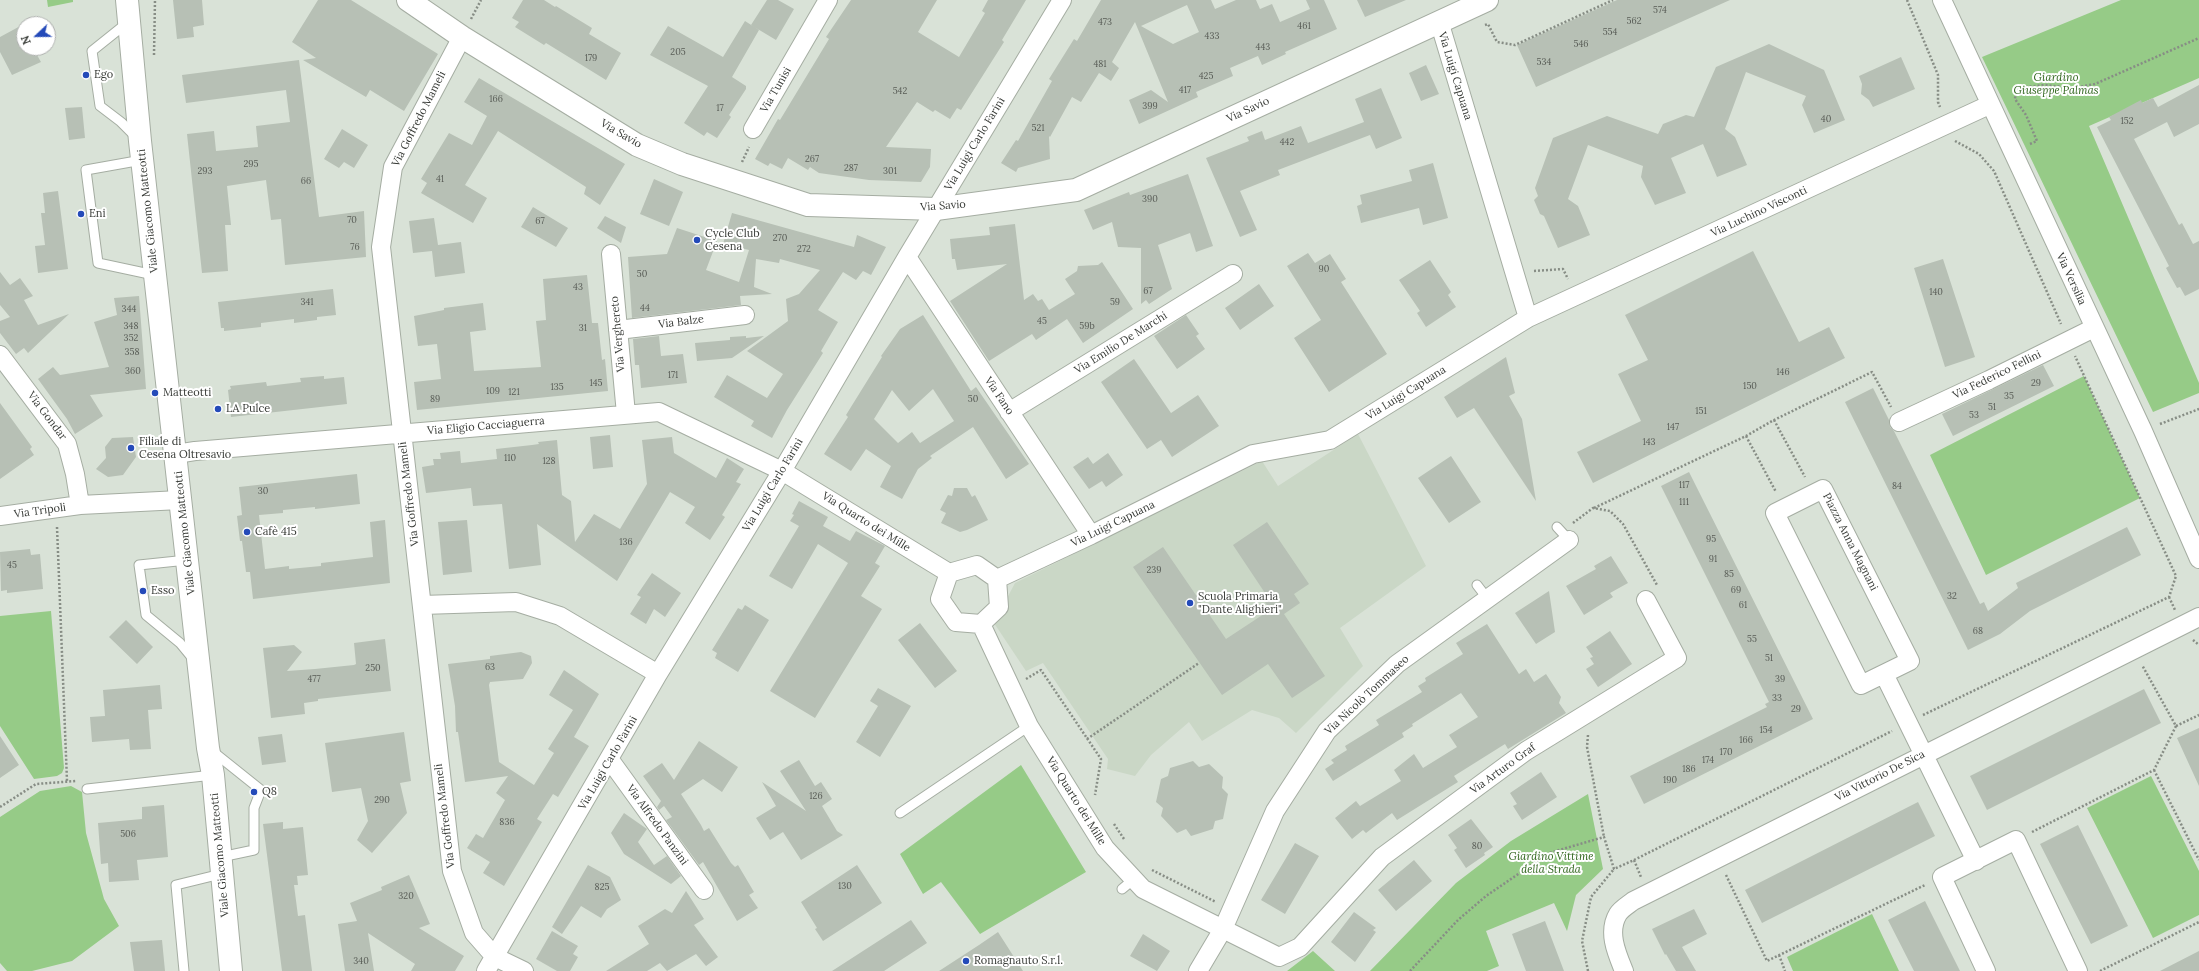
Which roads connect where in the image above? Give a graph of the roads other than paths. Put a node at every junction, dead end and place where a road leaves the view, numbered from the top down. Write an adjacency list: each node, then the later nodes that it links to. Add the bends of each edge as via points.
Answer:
1 (127, 0): 8 (street, Viale Giacomo Matteotti)
2 (408, 0): 9 (street, Via Savio)
3 (828, 0): 11 (street, Via Tunisi)
4 (1062, 0): 13 (street, Via Luigi Carlo Farini)
5 (1488, 0): 7 (street, Via Savio)
6 (1942, 0): 10 (street, Via Versilia)
7 (1439, 21): 13 (street, Via Savio, via 1076,190); 19 (street, Via Luigi Capuana)
8 (128, 22): 12 (street, Viale Giacomo Matteotti); 12 (lane, via 92,51 100,106 121,122)
9 (462, 37): 13 (street, Via Savio, via 637,145 682,164 808,205); 26 (street, Via Goffredo Mameli, via 393,167 381,247)
10 (1989, 105): 19 (street, Via Luchino Visconti); 20 (street, Via Versilia)
11 (754, 130)
12 (141, 151): 17 (street, Viale Giacomo Matteotti); 17 (lane, via 86,170 98,263)
13 (936, 208): 15 (street, Via Luigi Carlo Farini)
14 (611, 254): 21 (street, Via Verghereto)
15 (906, 257): 23 (street, Via Fano); 28 (street, Via Luigi Carlo Farini)
16 (1233, 274): 23 (street, Via Emilio De Marchi)
17 (155, 276): 27 (street, Viale Giacomo Matteotti)
18 (745, 315): 21 (street, Via Balze)
19 (1528, 318): 33 (street, Via Luigi Capuana, via 1330,440 1253,454)
20 (2094, 328): 25 (street, Via Federico Fellini); 34 (street, Via Versilia)
21 (618, 330): 24 (street, Via Verghereto)
22 (0, 354): 30 (street, Via Gondar, via 67,444)
23 (1009, 412): 33 (street, Via Fano)
24 (626, 414): 26 (street, Via Eligio Cacciaguerra); 28 (street, Via Eligio Cacciaguerra, via 658,412)
25 (1899, 422)
26 (402, 433): 27 (street, Via Eligio Cacciaguerra); 39 (street, Via Goffredo Mameli)
27 (176, 454): 29 (street, Viale Giacomo Matteotti)
28 (782, 471): 36 (street, Via Quarto dei Mille); 43 (street, Via Luigi Carlo Farini)
29 (180, 500): 30 (street); 35 (street, Viale Giacomo Matteotti)
30 (80, 505): 31 (street, Via Tripoli)
31 (0, 516)
32 (1563, 533): 55 (street, Via Nicolò Tommaseo, via 1482,592 1397,664 1327,731 1275,811)
33 (1091, 535): 37 (street, Via Luigi Capuana)
34 (2199, 558)
35 (187, 560): 42 (street, Viale Giacomo Matteotti); 42 (lane, via 140,565 146,615 180,643)
36 (949, 574): 37 (street, via 977,565); 41 (street, via 940,598 956,622)
37 (997, 579): 41 (street, via 999,607)
38 (1646, 600): 56 (street, Via Arturo Graf, via 1677,658 1526,751 1382,857)
39 (422, 605): 43 (street, via 516,602 560,616); 57 (street, Via Goffredo Mameli, via 452,871 474,934)
40 (2199, 617): 47 (street, Via Vittorio De Sica)
41 (981, 624): 45 (street, Via Quarto dei Mille)
42 (199, 667): 46 (street, Viale Giacomo Matteotti)
43 (658, 674): 48 (street, Via Luigi Carlo Farini)
44 (1884, 674): 44 (street, Piazza Anna Magnani, via 1910,661 1823,489 1775,513 1861,685); 47 (street)
45 (1029, 726): 51 (lane); 55 (street, Via Quarto dei Mille, via 1128,884)
46 (208, 748): 49 (street, Viale Giacomo Matteotti); 53 (lane, via 261,790 254,808 254,850)
47 (1923, 754): 52 (street); 62 (street, Via Vittorio De Sica, via 1648,892 1633,902 1619,914 1614,929 1614,949)
48 (610, 760): 54 (street, Via Alfredo Panzini); 57 (street, Via Luigi Carlo Farini)
49 (213, 774): 50 (lane); 53 (street, Viale Giacomo Matteotti)
50 (88, 789)
51 (900, 813)
52 (1976, 861): 63 (street, via 1942,877); 64 (street, via 2016,840)
53 (220, 866): 58 (lane, via 176,885); 59 (street, Viale Giacomo Matteotti)
54 (704, 890)
55 (1217, 926): 56 (street, Via Quarto dei Mille, via 1279,957); 61 (street, Via Nicolò Tommaseo)
56 (1300, 947)
57 (490, 964): 60 (street)
58 (184, 971)
59 (231, 971)
60 (524, 971)
61 (1198, 971)
62 (1624, 971)
63 (1986, 971)
64 (2078, 971)

